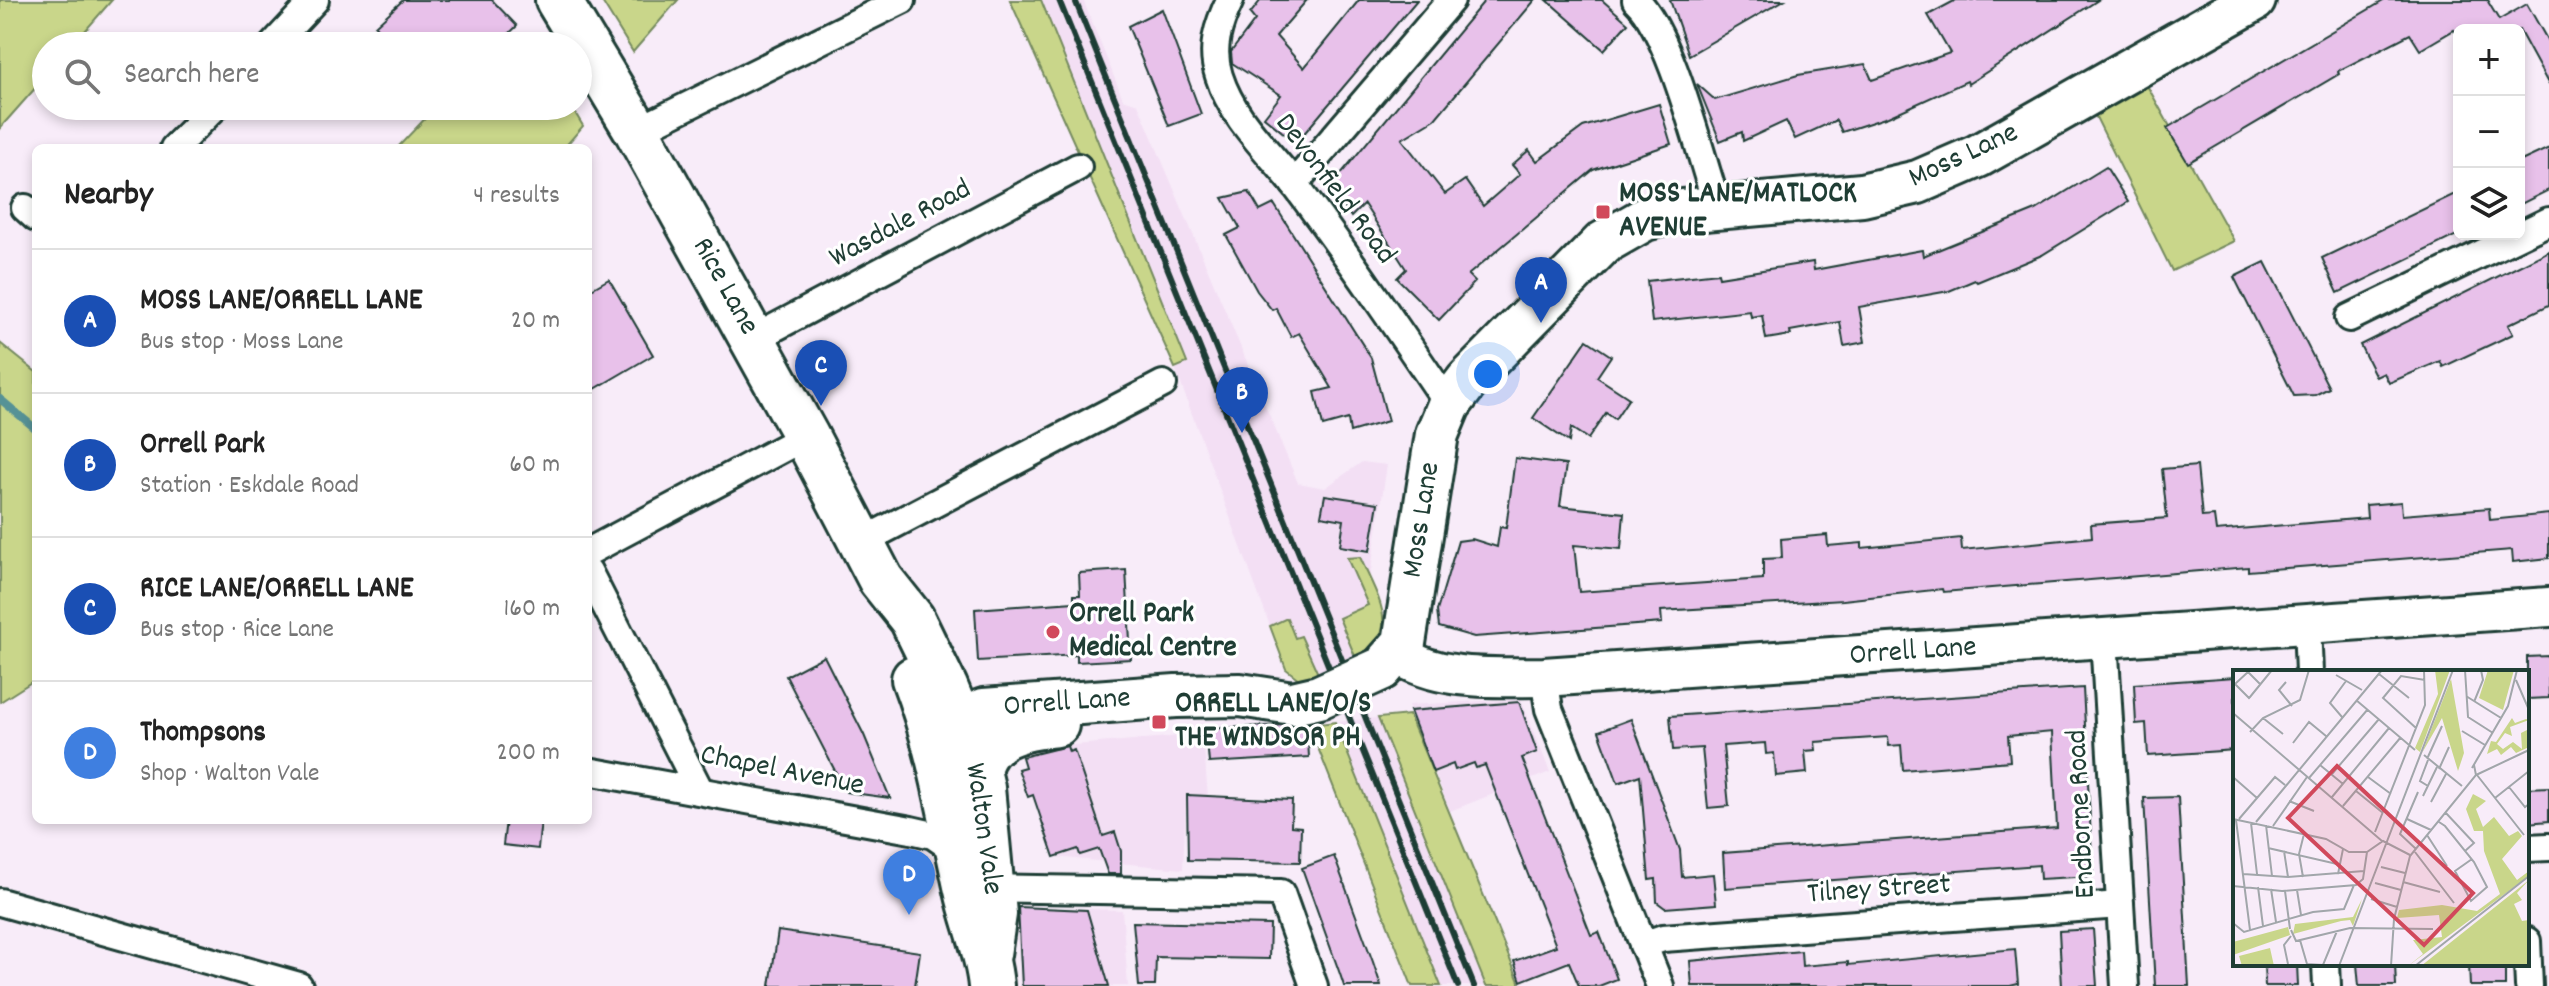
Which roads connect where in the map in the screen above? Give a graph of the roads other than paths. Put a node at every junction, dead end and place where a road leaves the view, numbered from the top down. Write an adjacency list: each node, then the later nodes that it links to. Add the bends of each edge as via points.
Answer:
1 (315, 0): 8 (street)
2 (558, 0): 9 (highway, Rice Lane)
3 (902, 0): 12 (street)
4 (1230, 0): 15 (street, Devonfield Road, via 1214,43 1218,74 1245,126)
5 (1451, 0): 15 (street)
6 (1637, 0): 16 (street, via 1659,31)
7 (2250, 1): 16 (main road, Moss Lane, via 1946,172 1862,195)
8 (285, 32)
9 (577, 32)
10 (592, 56): 12 (highway, Rice Lane)
11 (202, 120): 13 (street)
12 (637, 131): 19 (highway, Rice Lane)
13 (178, 144)
14 (1078, 167): 19 (street, Wasdale Road)
15 (1294, 184): 21 (street, Devonfield Road)
16 (1717, 205): 21 (main road, Moss Lane, via 1645,219 1603,243)
17 (2549, 221): 18 (street)
18 (2349, 318)
19 (753, 339): 22 (highway, Rice Lane)
20 (1163, 384): 24 (street)
21 (1449, 405): 29 (main road, Moss Lane, via 1433,452 1407,624)
22 (806, 436): 23 (street); 24 (highway, Rice Lane)
23 (592, 550)
24 (871, 561): 32 (highway, Rice Lane, via 893,630)
25 (592, 579): 34 (street)
26 (2549, 607): 27 (street, Orrell Lane)
27 (2307, 625): 28 (street, Orrell Lane); 30 (street)
28 (2104, 638): 31 (street, Orrell Lane); 39 (street, Endborne Road)
29 (1389, 662): 31 (street, Orrell Lane, via 1455,675); 32 (main road, Orrell Lane, bridge, via 1319,697 1293,703 1240,695 1176,696)
30 (2309, 670)
31 (1544, 677): 40 (street, via 1549,709)
32 (953, 716): 37 (highway, Walton Vale)
33 (592, 772): 34 (street, Chapel Avenue)
34 (699, 789): 37 (street, Chapel Avenue, via 933,835)
35 (2549, 847): 36 (street)
36 (2529, 848)
37 (972, 876): 43 (highway, Walton Vale); 45 (street, via 1281,893)
38 (0, 902): 44 (street)
39 (2120, 905): 40 (street, Tilney Street, via 1663,938); 47 (street, Endborne Road)
40 (1643, 945): 46 (street)
41 (2326, 966): 48 (street)
42 (2528, 966): 49 (street)
43 (990, 970)
44 (299, 986)
45 (1314, 986)
46 (1660, 986)
47 (2125, 986)
48 (2327, 986)
49 (2529, 986)

